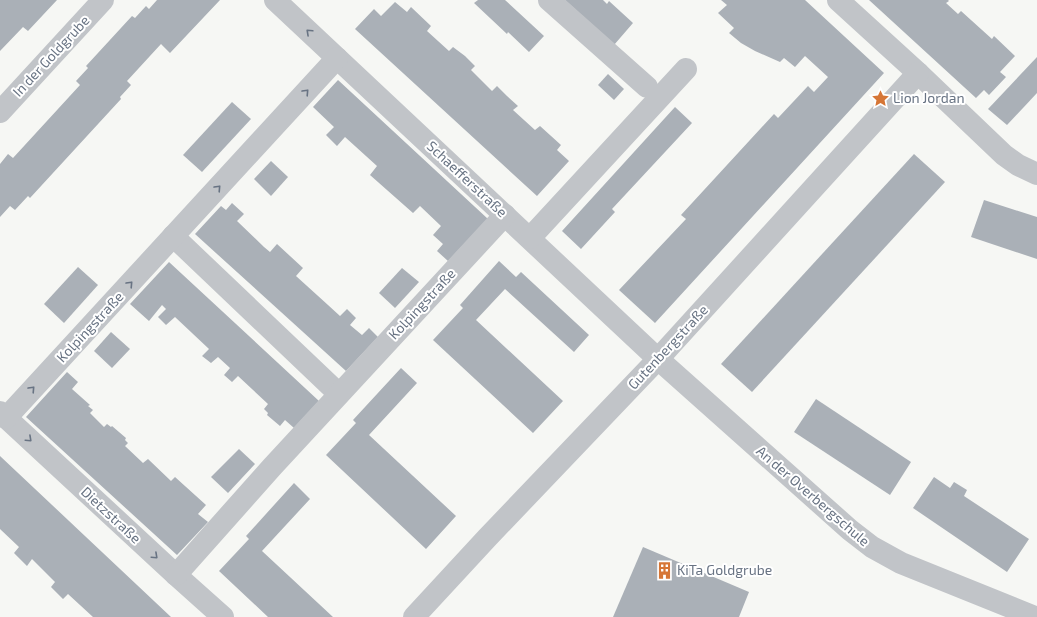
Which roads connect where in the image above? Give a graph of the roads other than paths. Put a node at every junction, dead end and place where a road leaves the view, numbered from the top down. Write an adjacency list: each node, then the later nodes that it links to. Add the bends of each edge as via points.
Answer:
1 (103, 0): 9 (street, In der Goldgrube)
2 (275, 0): 5 (street, Schaefferstraße, one-way to 2)
3 (549, 0): 8 (street)
4 (838, 0): 7 (street)
5 (337, 58): 11 (street, Schaefferstraße); 12 (street, Kolpingstraße, one-way to 5)
6 (686, 69): 13 (street)
7 (918, 73): 10 (street, via 1004,155); 14 (street, Gutenbergstraße)
8 (647, 87)
9 (0, 112)
10 (1037, 174)
11 (505, 215): 13 (street, Schaefferstraße); 15 (street, Kolpingstraße)
12 (173, 236): 15 (street); 16 (street, Kolpingstraße, one-way to 12)
13 (530, 238): 14 (street, Schaefferstraße)
14 (658, 358): 19 (street, Gutenbergstraße); 20 (street, An der Overbergschule, via 872,547 901,563)
15 (339, 394): 17 (street, Kolpingstraße)
16 (3, 415): 17 (street, Dietzstraße, one-way to 17)
17 (176, 575): 18 (street, Dietzstraße)
18 (223, 617)
19 (414, 617)
20 (1035, 617)

